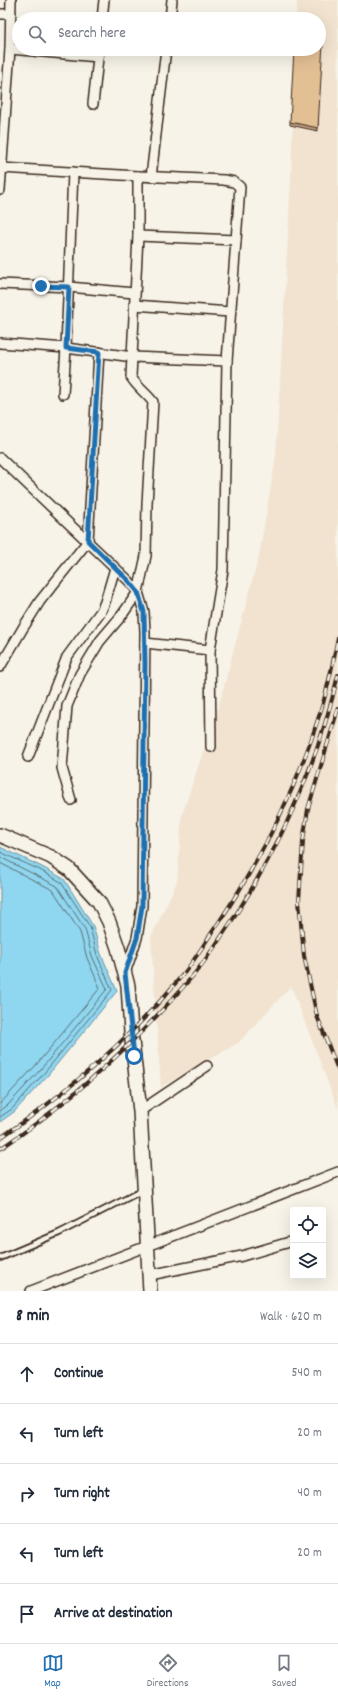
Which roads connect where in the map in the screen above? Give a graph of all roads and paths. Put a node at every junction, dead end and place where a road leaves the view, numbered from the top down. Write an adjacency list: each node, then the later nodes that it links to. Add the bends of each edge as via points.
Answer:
1 (11, 0): 7 (street)
2 (104, 0): 4 (street)
3 (172, 0): 5 (street)
4 (103, 12)
5 (171, 12)
6 (0, 14): 7 (street)
7 (11, 14): 8 (street)
8 (10, 52): 9 (street); 13 (street)
9 (0, 56)
10 (98, 56): 12 (street)
11 (165, 56): 16 (street)
12 (93, 104)
13 (1, 168): 14 (street); 17 (street)
14 (72, 172): 15 (street); 22 (street)
15 (138, 176): 16 (street); 19 (street)
16 (151, 177): 20 (street, via 234,182 240,187)
17 (0, 184): 18 (street)
18 (0, 190)
19 (138, 236): 20 (street); 23 (street)
20 (236, 240): 25 (street)
21 (0, 284): 22 (street)
22 (69, 287): 23 (street); 27 (street)
23 (134, 293): 24 (street)
24 (134, 305): 25 (street); 29 (street)
25 (230, 312): 30 (street)
26 (0, 343): 27 (street)
27 (66, 348): 28 (street); 31 (street)
28 (99, 352): 29 (street); 33 (street)
29 (133, 357): 30 (street); 35 (street, via 131,376 153,402 154,413 146,556)
30 (227, 362): 37 (street, via 223,570)
31 (63, 394)
32 (0, 458): 33 (street)
33 (88, 541): 34 (street); 38 (street, via 40,602)
34 (115, 568): 35 (street); 40 (street, via 101,611 67,657)
35 (138, 592): 36 (street, via 144,612); 41 (street, via 100,640 80,674 67,706 62,768)
36 (145, 643): 37 (street); 43 (street, via 142,906 137,938)
37 (210, 650): 39 (street)
38 (0, 667)
39 (211, 747)
40 (28, 757)
41 (71, 800)
42 (0, 835): 43 (main road, via 51,857 69,869 85,886 109,922)
43 (125, 973): 45 (main road)
44 (207, 1066): 45 (street)
45 (140, 1111): 47 (main road)
46 (338, 1172): 49 (street)
47 (144, 1190): 49 (main road); 50 (lane, via 59,1233)
48 (290, 1242): 51 (street, via 242,1256)
49 (148, 1245): 51 (main road); 52 (street)
50 (0, 1258)
51 (150, 1276): 53 (main road)
52 (31, 1291)
53 (150, 1291)

